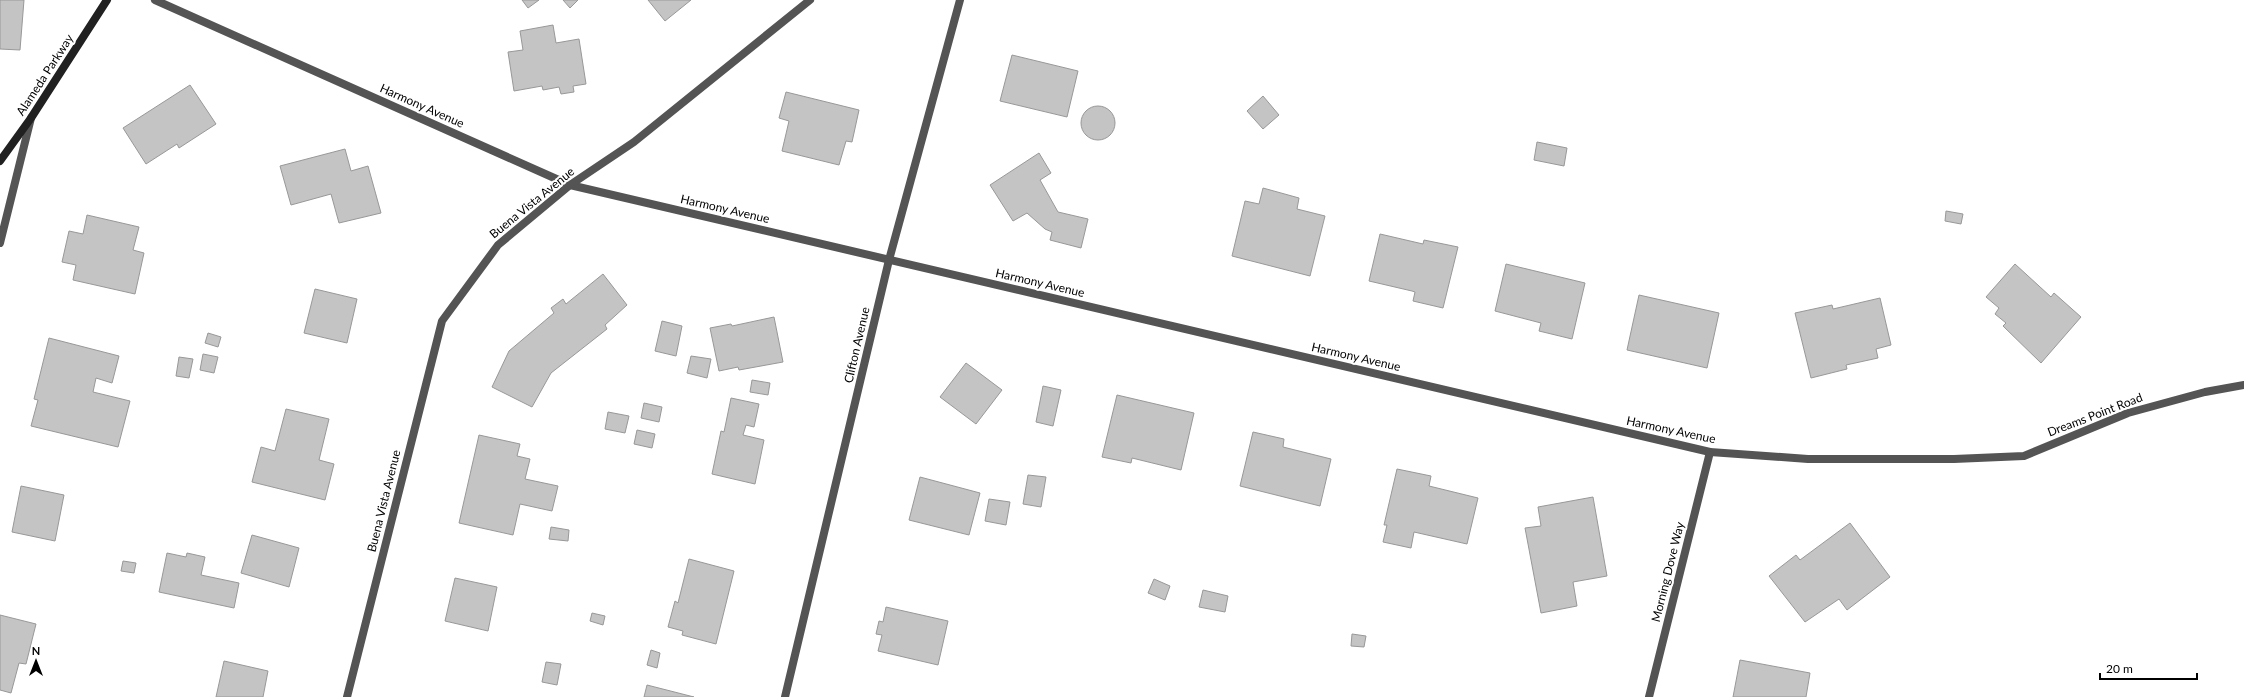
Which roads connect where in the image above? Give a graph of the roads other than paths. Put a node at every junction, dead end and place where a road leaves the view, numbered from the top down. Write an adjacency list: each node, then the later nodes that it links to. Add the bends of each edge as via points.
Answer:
1 (107, 0): 5 (street, Alameda Parkway)
2 (155, 0): 7 (street, Harmony Avenue)
3 (810, 0): 7 (street, Buena Vista Avenue, via 634,142)
4 (960, 0): 9 (street, Clifton Avenue)
5 (31, 118): 6 (street, Alameda Parkway); 8 (street)
6 (0, 162)
7 (570, 185): 9 (street, Harmony Avenue); 13 (street, Buena Vista Avenue, via 498,245 442,321)
8 (0, 243)
9 (889, 260): 11 (street, Harmony Avenue); 14 (street, Clifton Avenue)
10 (2244, 386): 12 (street, Dreams Point Road, via 2205,392 2128,413 2024,456)
11 (1710, 452): 12 (street, Harmony Avenue, via 1808,459); 15 (street, Morning Dove Way)
12 (1954, 460)
13 (347, 697)
14 (785, 697)
15 (1649, 697)

